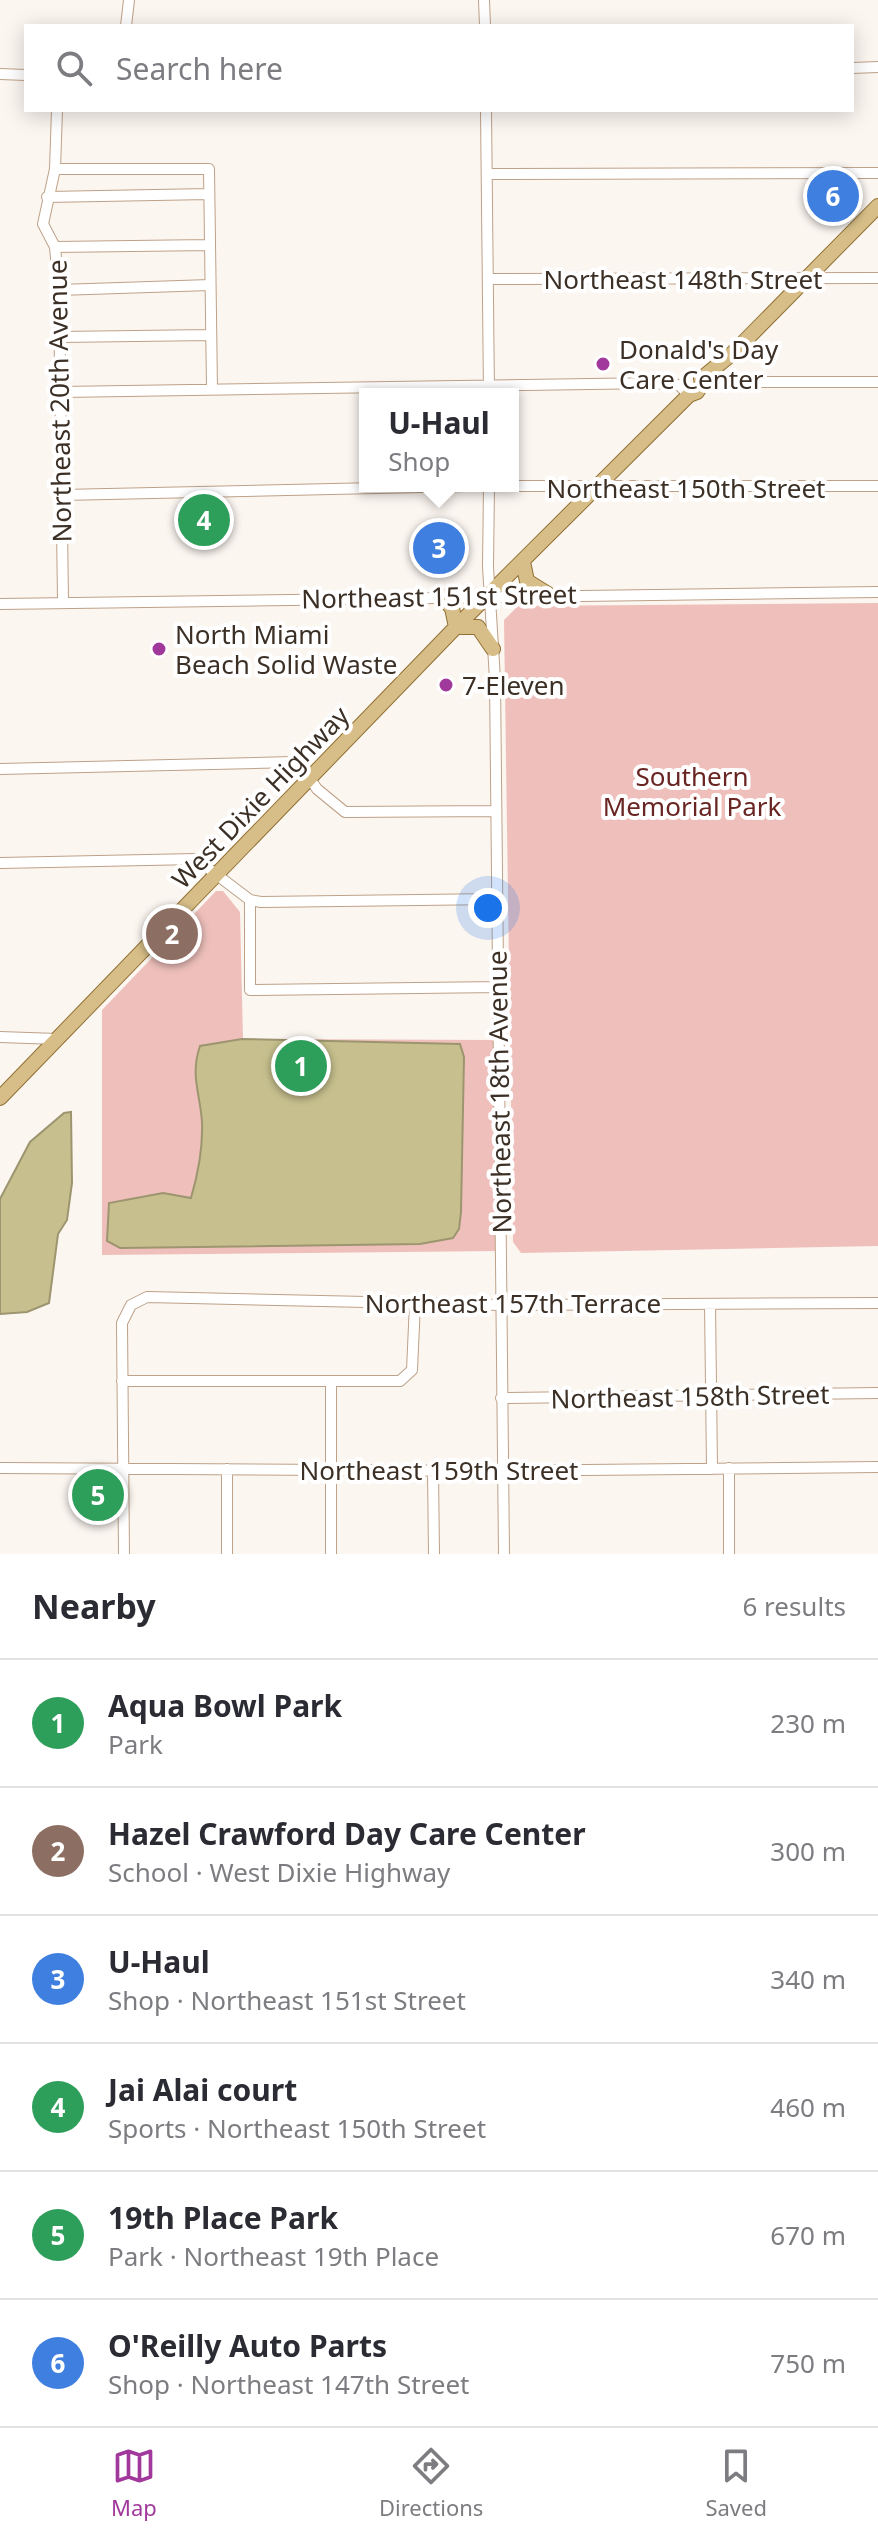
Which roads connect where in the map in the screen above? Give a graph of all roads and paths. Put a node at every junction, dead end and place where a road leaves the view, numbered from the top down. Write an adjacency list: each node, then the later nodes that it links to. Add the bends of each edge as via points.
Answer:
1 (129, 0): 3 (street)
2 (484, 0): 4 (street)
3 (126, 24)
4 (485, 24)
5 (878, 67): 6 (street)
6 (854, 68)
7 (0, 74): 8 (street)
8 (24, 75)
9 (57, 112): 11 (street, Northeast 20th Avenue)
10 (486, 112): 13 (street)
11 (55, 169): 14 (street, via 209,169); 15 (street, Northeast 20th Avenue)
12 (878, 173): 13 (street)
13 (488, 174): 20 (street)
14 (209, 194): 15 (street); 17 (street)
15 (47, 197): 18 (street, Northeast 20th Avenue, via 43,224)
16 (878, 206): 21 (main road, West Dixie Highway)
17 (210, 245): 18 (street); 22 (street)
18 (55, 247): 23 (street, Northeast 20th Avenue)
19 (878, 278): 21 (street, Northeast 148th Street)
20 (488, 279): 21 (street, Northeast 148th Street); 28 (street)
21 (806, 279): 26 (main road, West Dixie Highway)
22 (210, 285): 23 (street); 24 (street)
23 (59, 290): 25 (street, Northeast 20th Avenue)
24 (210, 335): 25 (street); 30 (street)
25 (60, 337): 32 (street, Northeast 20th Avenue)
26 (709, 374): 27 (street, via 718,382); 33 (main road, West Dixie Highway)
27 (878, 382)
28 (488, 388)
29 (516, 388): 33 (street, via 655,383 679,385)
30 (212, 389): 31 (street); 32 (street)
31 (359, 389)
32 (61, 392): 39 (street, Northeast 20th Avenue)
33 (690, 395): 37 (main road, West Dixie Highway)
34 (878, 486): 37 (street, Northeast 150th Street)
35 (519, 487): 37 (street, Northeast 150th Street)
36 (359, 489): 39 (street, Northeast 150th Street)
37 (596, 489): 40 (main road, West Dixie Highway)
38 (489, 492): 44 (street, Northeast 18th Avenue)
39 (62, 495): 45 (street, Northeast 20th Avenue)
40 (523, 562): 42 (main road, via 527,581); 44 (main road, West Dixie Highway)
41 (878, 592): 42 (street, Northeast 151st Street)
42 (548, 594): 44 (street, Northeast 151st Street)
43 (440, 595): 44 (street, Northeast 151st Street); 45 (street, Northeast 151st Street); 47 (main road, via 452,608)
44 (489, 595): 47 (main road, West Dixie Highway); 48 (street, Northeast 18th Avenue)
45 (63, 602): 46 (street, Northeast 151st Street)
46 (0, 604)
47 (456, 627): 48 (main road, via 478,627); 50 (main road, West Dixie Highway)
48 (493, 649): 51 (street, Northeast 18th Avenue)
49 (0, 769): 50 (street, via 278,761 297,762)
50 (311, 778): 51 (street, via 345,812); 53 (main road, West Dixie Highway)
51 (496, 811): 54 (street, Northeast 18th Avenue)
52 (0, 863): 53 (street, via 192,858)
53 (218, 873): 55 (street); 58 (main road, West Dixie Highway)
54 (497, 899): 55 (street); 56 (street, Northeast 18th Avenue)
55 (250, 900): 56 (street, via 250,990)
56 (499, 987): 63 (street, Northeast 18th Avenue)
57 (0, 1037): 58 (street)
58 (57, 1039): 59 (main road, West Dixie Highway)
59 (0, 1098)
60 (415, 1303): 63 (street, Northeast 157th Terrace); 64 (street, Northeast 157th Terrace, via 147,1297 124,1313); 65 (street, via 412,1370 407,1378 381,1384)
61 (878, 1303): 62 (street, Northeast 157th Terrace)
62 (710, 1304): 63 (street, Northeast 157th Terrace); 67 (street)
63 (501, 1305): 68 (street, Northeast 18th Avenue)
64 (122, 1381): 65 (street); 72 (street)
65 (331, 1383): 75 (street)
66 (878, 1393): 67 (street, Northeast 158th Street)
67 (712, 1395): 68 (street, Northeast 158th Street); 74 (street)
68 (501, 1398): 77 (street, Northeast 18th Avenue)
69 (878, 1467): 71 (street, Northeast 159th Street)
70 (0, 1468): 72 (street, Northeast 159th Street)
71 (729, 1468): 74 (street, Northeast 159th Street); 83 (street)
72 (123, 1469): 73 (street, Northeast 159th Street); 78 (street)
73 (227, 1469): 75 (street, Northeast 159th Street); 79 (street)
74 (712, 1469): 77 (street, Northeast 159th Street)
75 (330, 1470): 76 (street, Northeast 159th Street); 80 (street)
76 (433, 1471): 77 (street, Northeast 159th Street); 81 (street)
77 (502, 1471): 82 (street, Northeast 18th Avenue)
78 (124, 1554)
79 (227, 1554)
80 (331, 1554)
81 (434, 1554)
82 (504, 1554)
83 (729, 1554)

